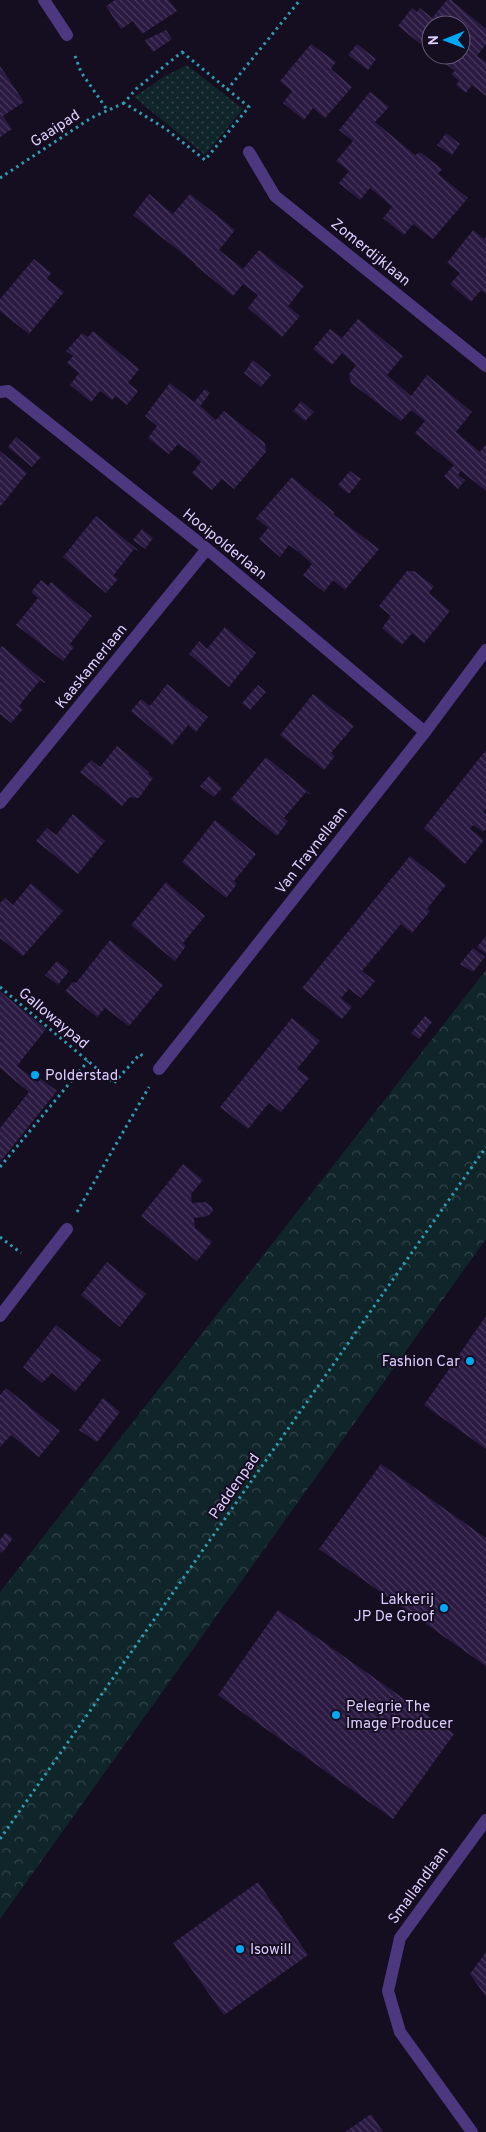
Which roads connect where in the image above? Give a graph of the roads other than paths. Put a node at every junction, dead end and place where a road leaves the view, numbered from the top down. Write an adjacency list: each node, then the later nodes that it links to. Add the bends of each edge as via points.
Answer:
1 (44, 0): 2 (street)
2 (67, 35)
3 (249, 152): 4 (street, Zomerdijklaan, via 275,196)
4 (486, 366)
5 (0, 392): 6 (street, Hooipolderlaan, via 8,391)
6 (207, 549): 8 (street, Hooipolderlaan); 9 (street, Kaaskamerlaan)
7 (486, 650): 8 (street, Van Traynellaan)
8 (425, 732): 10 (street, Van Traynellaan)
9 (0, 803)
10 (159, 1069)
11 (67, 1230): 12 (street)
12 (0, 1316)
13 (486, 1820): 14 (street, Smallandlaan, via 400,1938 388,1991 400,2032)
14 (472, 2132)

